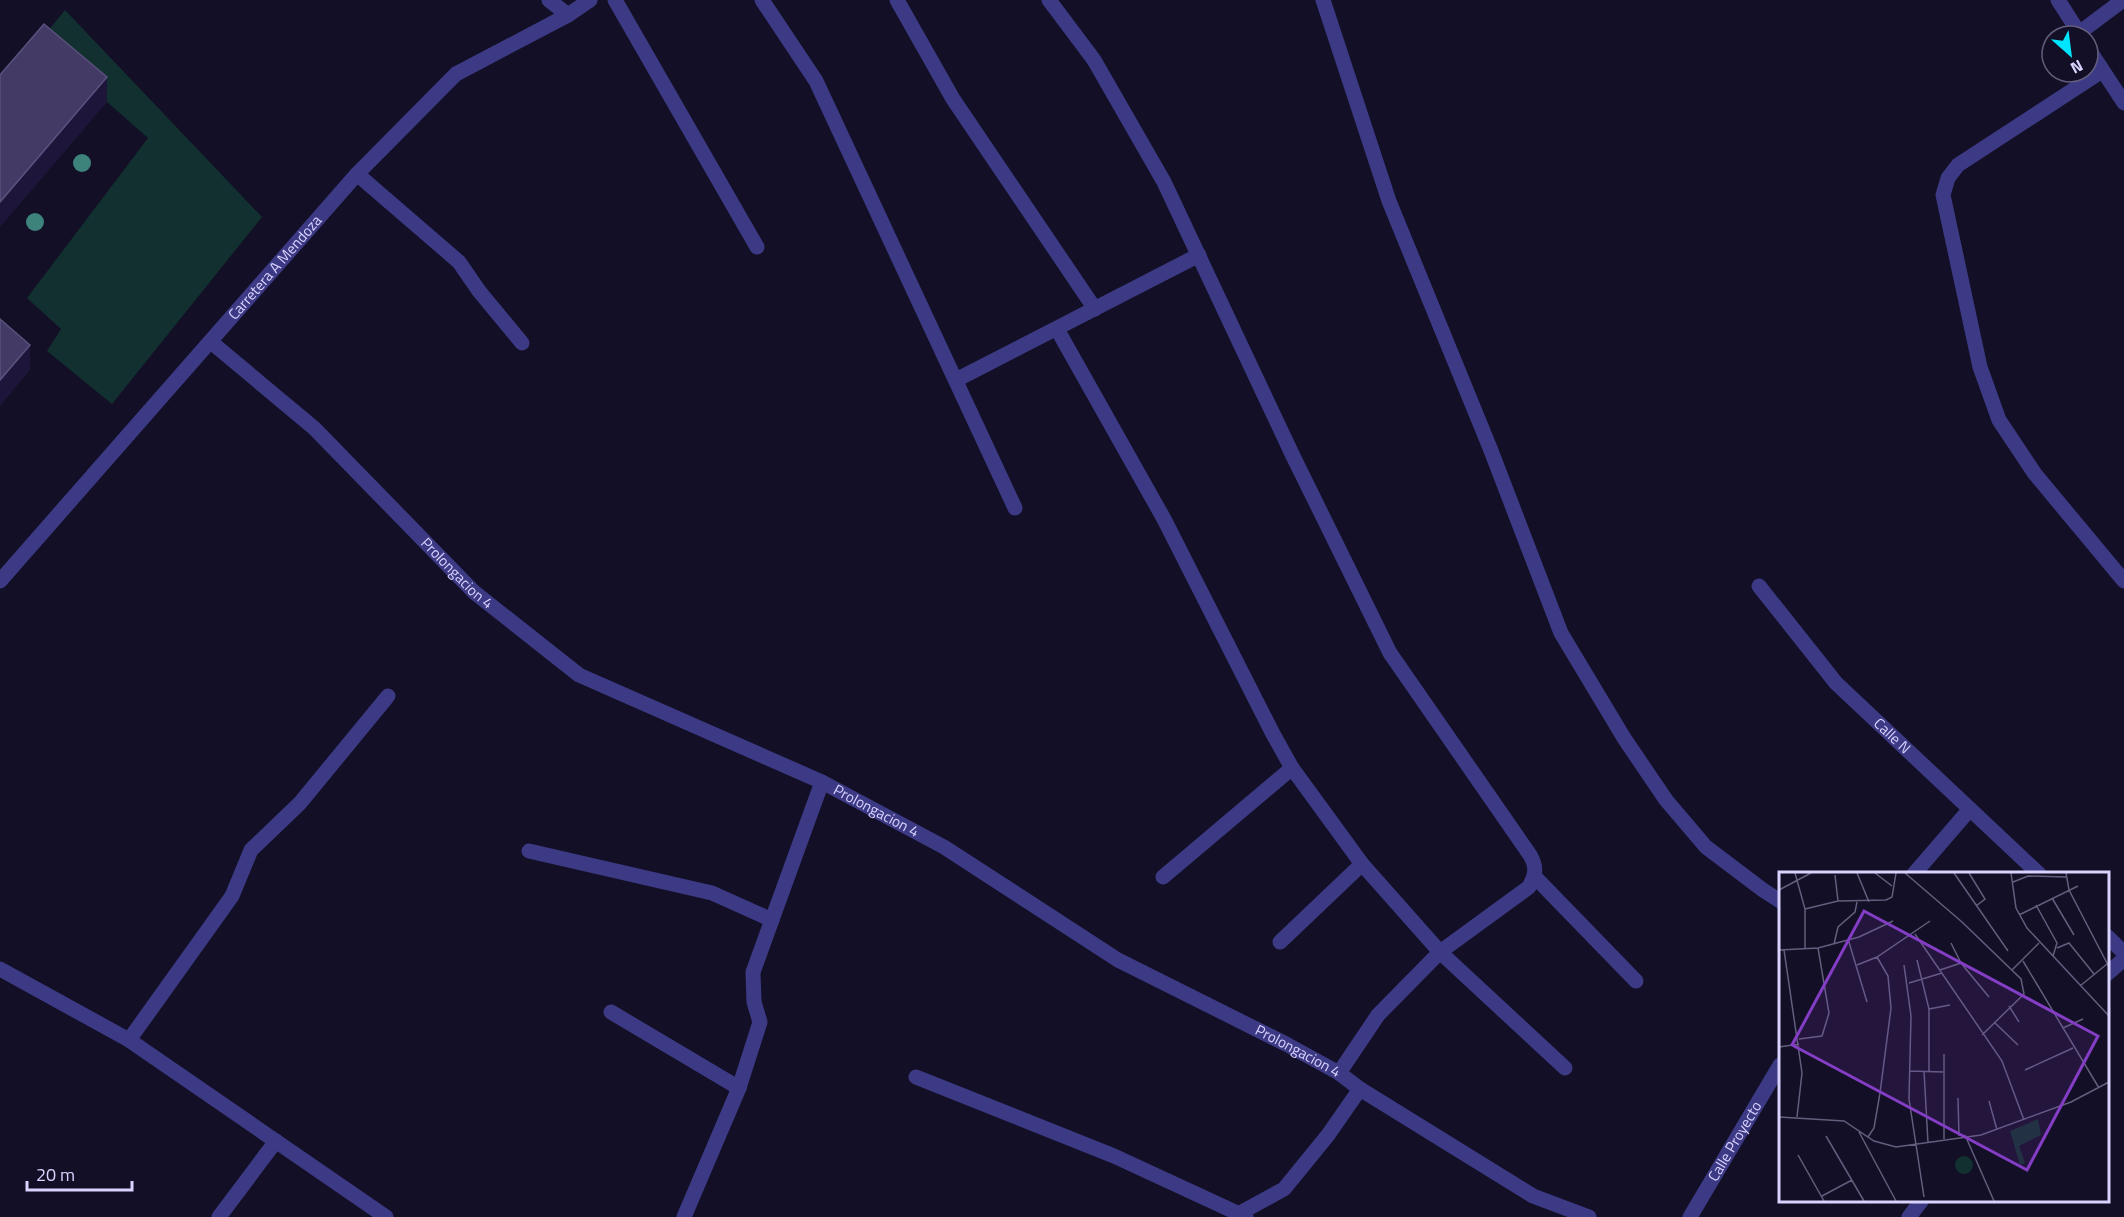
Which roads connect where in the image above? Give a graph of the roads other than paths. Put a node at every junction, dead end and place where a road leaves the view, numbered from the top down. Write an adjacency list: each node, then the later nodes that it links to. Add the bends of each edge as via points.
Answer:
1 (549, 0): 10 (street)
2 (590, 0): 10 (street, Carretera A Mendoza)
3 (615, 0): 17 (street)
4 (762, 0): 23 (street, via 816,81)
5 (897, 0): 19 (street, via 953,99)
6 (1049, 0): 18 (street, via 1094,60 1164,183)
7 (1323, 0): 38 (street, via 1389,201 1561,633 1666,800 1706,847)
8 (2058, 0): 11 (street)
9 (2123, 0): 12 (street)
10 (568, 15): 16 (street, Carretera A Mendoza, via 456,74)
11 (2074, 24)
12 (2093, 24)
13 (2100, 68): 14 (street)
14 (2102, 71): 15 (street); 26 (street, via 1958,165 1948,178 1943,195 1980,367 1999,420 2035,474)
15 (2124, 103)
16 (357, 174): 21 (street, Carretera A Mendoza); 22 (street, via 459,262)
17 (758, 247)
18 (1199, 255): 19 (street); 37 (street, via 1390,653 1530,855 1536,866)
19 (1095, 309): 20 (street)
20 (1057, 329): 23 (street); 29 (street, via 1164,519)
21 (211, 342): 25 (street, Carretera A Mendoza); 30 (street, Prolongacion 4, via 314,428 474,592 579,675)
22 (522, 343)
23 (956, 381): 24 (street)
24 (1015, 508)
25 (0, 581)
26 (2124, 581)
27 (1759, 586): 31 (street, Calle N, via 1836,683)
28 (388, 696): 49 (street, via 300,803 251,850 232,896)
29 (1292, 768): 33 (street); 36 (street)
30 (822, 782): 39 (street); 52 (street, Prolongacion 4, via 944,847 1118,960)
31 (1970, 809): 34 (street); 35 (street, Calle N)
32 (529, 851): 39 (street, via 712,893)
33 (1362, 864): 41 (street); 42 (street)
34 (1915, 872)
35 (2038, 872)
36 (1163, 877)
37 (1535, 877): 42 (street, via 1529,887); 47 (street)
38 (1779, 900)
39 (772, 920): 54 (street, via 753,972 754,1002 760,1022)
40 (2109, 938): 43 (street)
41 (1280, 942)
42 (1440, 952): 51 (street); 52 (street, via 1378,1014)
43 (2124, 953)
44 (2124, 959): 46 (street)
45 (0, 969): 49 (street)
46 (2109, 972)
47 (1636, 981)
48 (611, 1012): 54 (street)
49 (129, 1040): 56 (street)
50 (1779, 1067): 63 (street, Calle Proyecto)
51 (1565, 1068)
52 (1340, 1073): 55 (street, Prolongacion 4)
53 (916, 1077): 58 (street, via 1114,1156)
54 (739, 1088): 61 (street)
55 (1360, 1089): 58 (street, via 1284,1189); 62 (street, Prolongacion 4, via 1533,1196)
56 (276, 1141): 59 (street); 60 (street)
57 (1920, 1202): 64 (street)
58 (1243, 1215)
59 (219, 1217)
60 (386, 1217)
61 (684, 1217)
62 (1589, 1217)
63 (1690, 1217)
64 (1909, 1217)

